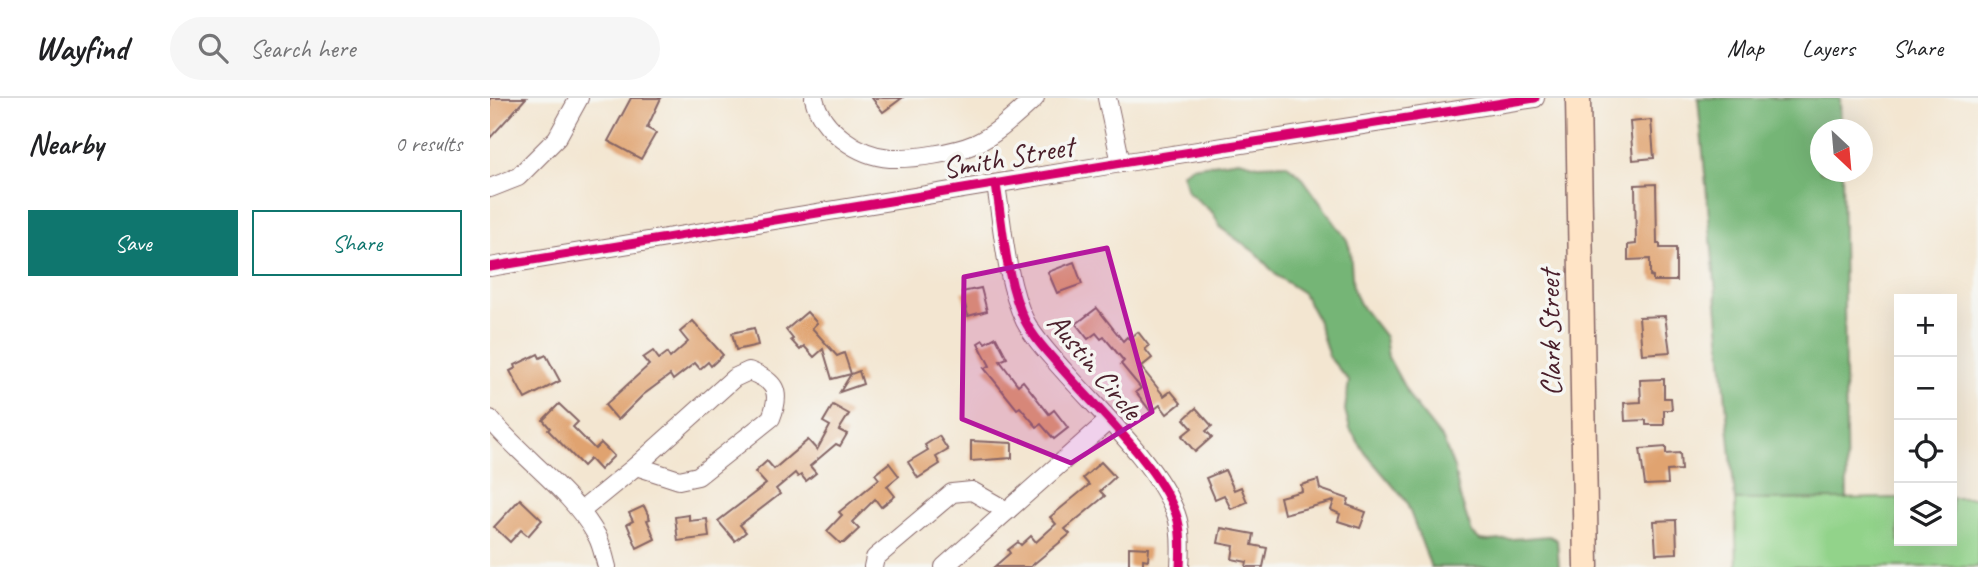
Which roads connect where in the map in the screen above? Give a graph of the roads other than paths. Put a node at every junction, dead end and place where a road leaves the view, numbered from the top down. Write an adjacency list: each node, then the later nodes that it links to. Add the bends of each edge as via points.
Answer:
1 (579, 98): 9 (street, via 557,138 518,177)
2 (814, 98): 3 (street, via 826,123 846,141 889,158 962,149 979,142)
3 (1035, 98)
4 (1107, 98): 7 (street)
5 (1535, 98): 7 (street, Smith Street)
6 (1578, 98): 20 (main road, Clark Street)
7 (1121, 163): 8 (street, Smith Street)
8 (996, 185): 10 (street, Smith Street); 12 (street, Austin Circle, via 1015,294 1026,321 1040,344)
9 (490, 188)
10 (490, 267)
11 (490, 419): 14 (street)
12 (1108, 421): 15 (street); 19 (street, Austin Circle, via 1161,485 1177,515)
13 (636, 466): 13 (street, via 734,378 750,371 766,377 775,390 771,418 698,476 679,480); 14 (street)
14 (581, 511): 16 (street, via 599,538)
15 (1007, 511): 17 (street, via 972,491 952,493 875,558); 18 (street)
16 (607, 567)
17 (873, 567)
18 (944, 567)
19 (1180, 567)
20 (1586, 567)

